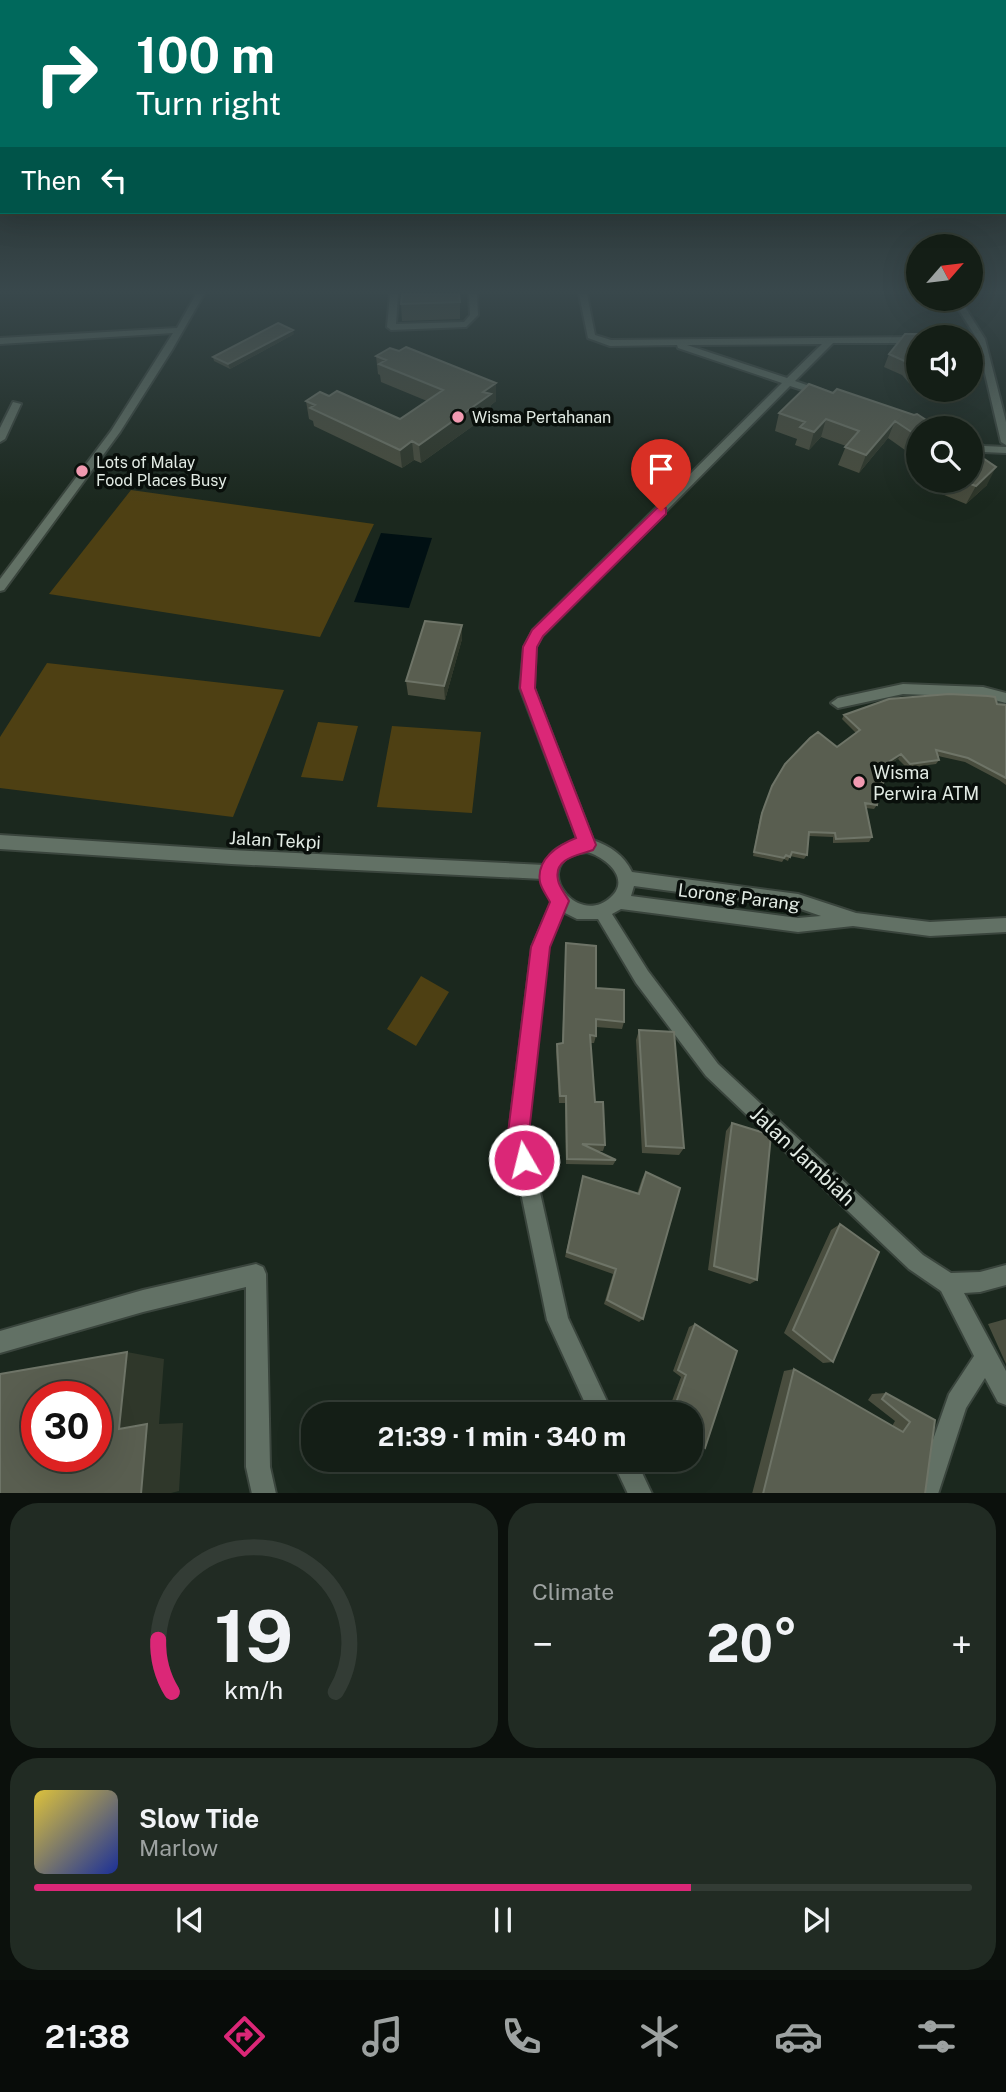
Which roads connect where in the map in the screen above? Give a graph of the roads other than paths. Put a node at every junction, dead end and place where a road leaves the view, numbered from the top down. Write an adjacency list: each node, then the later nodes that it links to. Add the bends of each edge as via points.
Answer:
1 (158, 364): 12 (street, via 68,499)
2 (735, 364): 5 (street)
3 (806, 364): 5 (street)
4 (983, 364): 9 (street)
5 (787, 381): 6 (street); 16 (street, via 537,633 530,647 527,688)
6 (836, 398)
7 (16, 404): 8 (street)
8 (0, 439)
9 (1006, 442)
10 (983, 449): 11 (street)
11 (1006, 450)
12 (0, 587)
13 (1006, 698): 14 (street, via 983,692 903,689)
14 (838, 703)
15 (0, 842): 17 (street, Jalan Tekpi)
16 (587, 845): 17 (street, via 558,855); 18 (street, via 608,852 623,868)
17 (549, 872): 19 (street, via 549,882)
18 (625, 878): 20 (street, via 625,886); 21 (street, Lorong Parang, via 798,901)
19 (560, 901): 20 (street, via 580,912); 28 (street, via 540,947 518,1133 558,1320)
20 (610, 906): 21 (street, Lorong Parang, via 798,925); 24 (street, Jalan Jambiah, via 642,977 712,1070 916,1262)
21 (856, 920): 22 (street, Lorong Parang, via 930,929)
22 (1006, 925)
23 (1006, 1275): 24 (street)
24 (948, 1284): 26 (street, Jalan Jambiah)
25 (0, 1342): 30 (street, via 256,1274 258,1466)
26 (986, 1357): 27 (street, Jalan Jambiah); 32 (street, via 957,1402)
27 (1006, 1394)
28 (596, 1402)
29 (630, 1472): 31 (street)
30 (264, 1493)
31 (640, 1493)
32 (926, 1493)

